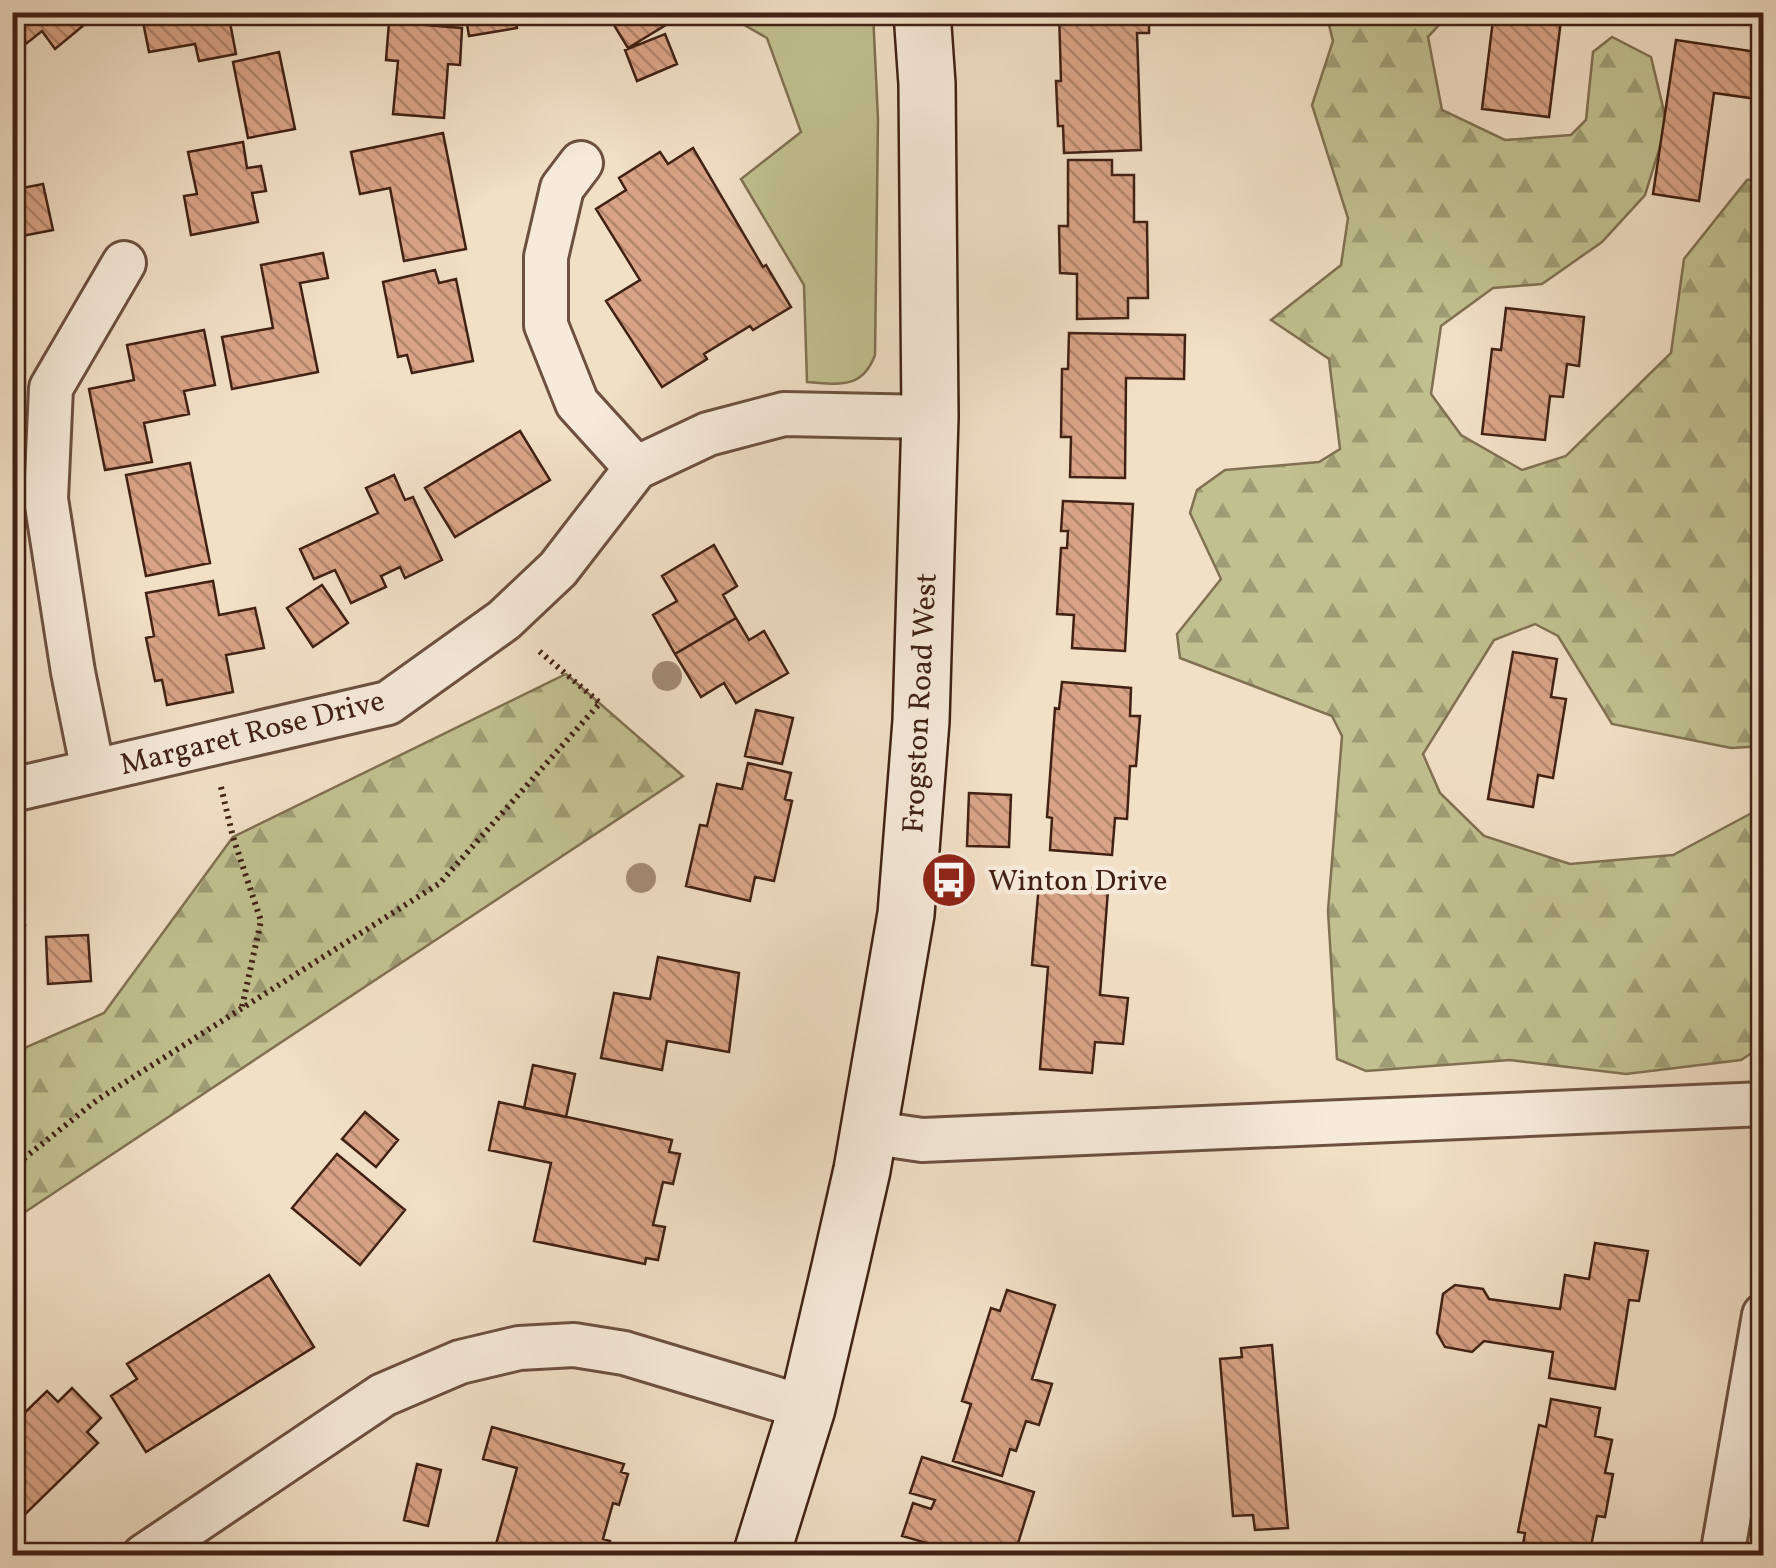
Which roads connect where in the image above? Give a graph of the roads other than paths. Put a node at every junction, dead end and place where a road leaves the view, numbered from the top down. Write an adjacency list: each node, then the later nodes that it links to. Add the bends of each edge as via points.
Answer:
1 (922, 12): 4 (main road, Frogston Road West)
2 (581, 163): 5 (street, via 562,188 546,257 546,325 577,403)
3 (124, 263): 6 (street, via 51,388 46,499)
4 (930, 416): 5 (street, Margaret Rose Drive, via 784,414 708,434); 9 (main road, Frogston Road West, via 921,721 906,914)
5 (636, 468): 6 (street, Margaret Rose Drive, via 558,569 504,620 388,702)
6 (94, 771): 7 (street, Margaret Rose Drive)
7 (12, 790)
8 (1764, 1104): 9 (street, via 922,1140)
9 (868, 1132): 11 (main road, Frogston Road West)
10 (1764, 1315): 14 (street)
11 (807, 1408): 12 (street, via 624,1353 520,1348 460,1362 384,1395); 13 (main road, Frogston Road West)
12 (144, 1556)
13 (761, 1556)
14 (1722, 1556)

